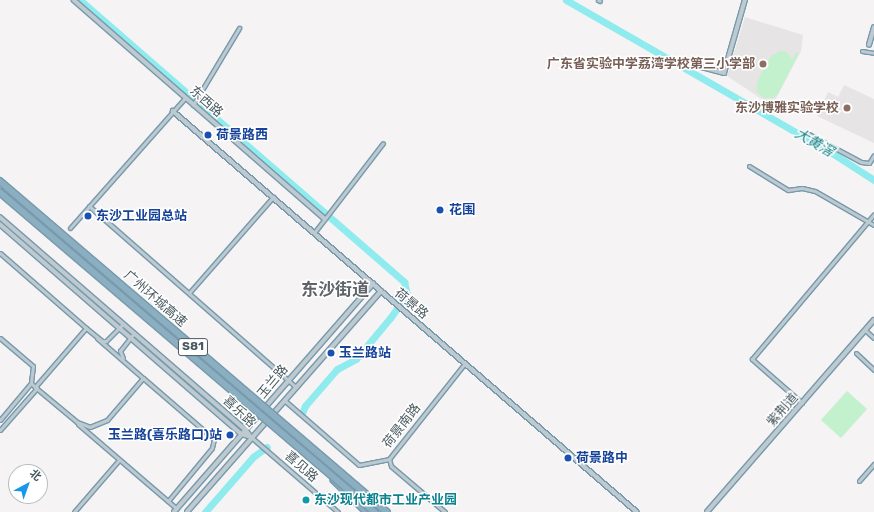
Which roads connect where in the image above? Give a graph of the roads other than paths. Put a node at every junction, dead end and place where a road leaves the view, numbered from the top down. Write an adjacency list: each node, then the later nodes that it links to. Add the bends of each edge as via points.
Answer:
1 (74, 0): 9 (street, 东西路)
2 (745, 0): 8 (street, via 724,74)
3 (239, 28): 10 (street)
4 (874, 28): 5 (street)
5 (869, 44)
6 (862, 51): 7 (street)
7 (874, 53)
8 (702, 67)
9 (185, 98): 10 (street, 东西路); 11 (street)
10 (193, 104): 22 (street, 东西路)
11 (173, 111): 18 (street, 荷景路); 19 (street)
12 (807, 133): 14 (street, via 861,162 869,163)
13 (383, 143): 22 (street)
14 (874, 155)
15 (749, 166): 23 (street, via 788,190 802,188 814,191)
16 (0, 181): 71 (highway, 广州环城高速 / S81, bridge)
17 (0, 192): 59 (highway, 广州环城高速 / S81, bridge)
18 (274, 197): 27 (street, 荷景路); 31 (street)
19 (89, 206): 26 (street); 31 (street)
20 (874, 214): 23 (street)
21 (0, 217): 33 (street, 喜乐路)
22 (325, 219): 27 (street)
23 (869, 222): 25 (street); 52 (street, via 752,359)
24 (0, 224): 35 (street, 喜乐路)
25 (874, 225)
26 (70, 228)
27 (314, 233): 29 (street, 荷景路)
28 (0, 254): 34 (street)
29 (373, 284): 30 (street, 荷景路); 47 (street, 玉兰路)
30 (381, 291): 44 (street, 荷景路); 50 (street, 玉兰路)
31 (189, 293): 47 (street)
32 (874, 320): 36 (street, 紫荆道)
33 (123, 324): 35 (street); 37 (street, 喜乐路)
34 (86, 328): 40 (street); 49 (street)
35 (121, 328): 38 (street, 喜乐路); 40 (street, via 109,340 102,341)
36 (865, 330): 41 (street); 52 (street, 紫荆道)
37 (134, 333): 38 (street); 56 (street, 喜乐路)
38 (131, 337): 43 (street, via 120,351); 57 (street, 喜乐路)
39 (0, 338): 48 (street, via 33,366)
40 (97, 338): 43 (street)
41 (874, 338)
42 (856, 353): 45 (street)
43 (125, 362): 46 (street)
44 (465, 363): 60 (street, 荷景南路); 73 (street, 荷景路)
45 (874, 370)
46 (143, 378): 54 (street, via 107,420 90,427); 64 (street, via 214,439 212,448)
47 (287, 380): 50 (street); 56 (street, 玉兰路)
48 (31, 383): 49 (street); 53 (street)
49 (36, 387): 54 (street); 55 (street)
50 (296, 387): 51 (street, 玉兰路)
51 (284, 400): 58 (street, 玉兰路); 60 (street, via 359,466)
52 (802, 403): 74 (street, 紫荆道)
53 (0, 420)
54 (77, 422): 61 (street)
55 (0, 430)
56 (246, 430): 57 (street, 玉兰路); 58 (street, 喜乐路)
57 (242, 434): 58 (street, 喜乐路); 65 (street, 玉兰路)
58 (251, 437): 67 (street, 玉兰路); 68 (street, 喜见路)
59 (307, 454): 69 (highway, bridge); 70 (highway, 广州环城高速 / S81, bridge)
60 (390, 459): 72 (street, 荷景南路, via 391,466)
61 (119, 460): 64 (street); 66 (street)
62 (874, 464): 63 (street)
63 (859, 481)
64 (168, 501): 65 (street)
65 (175, 511)
66 (74, 512)
67 (187, 512)
68 (338, 512)
69 (367, 512)
70 (375, 512)
71 (387, 512)
72 (445, 512)
73 (637, 512)
74 (707, 512)

